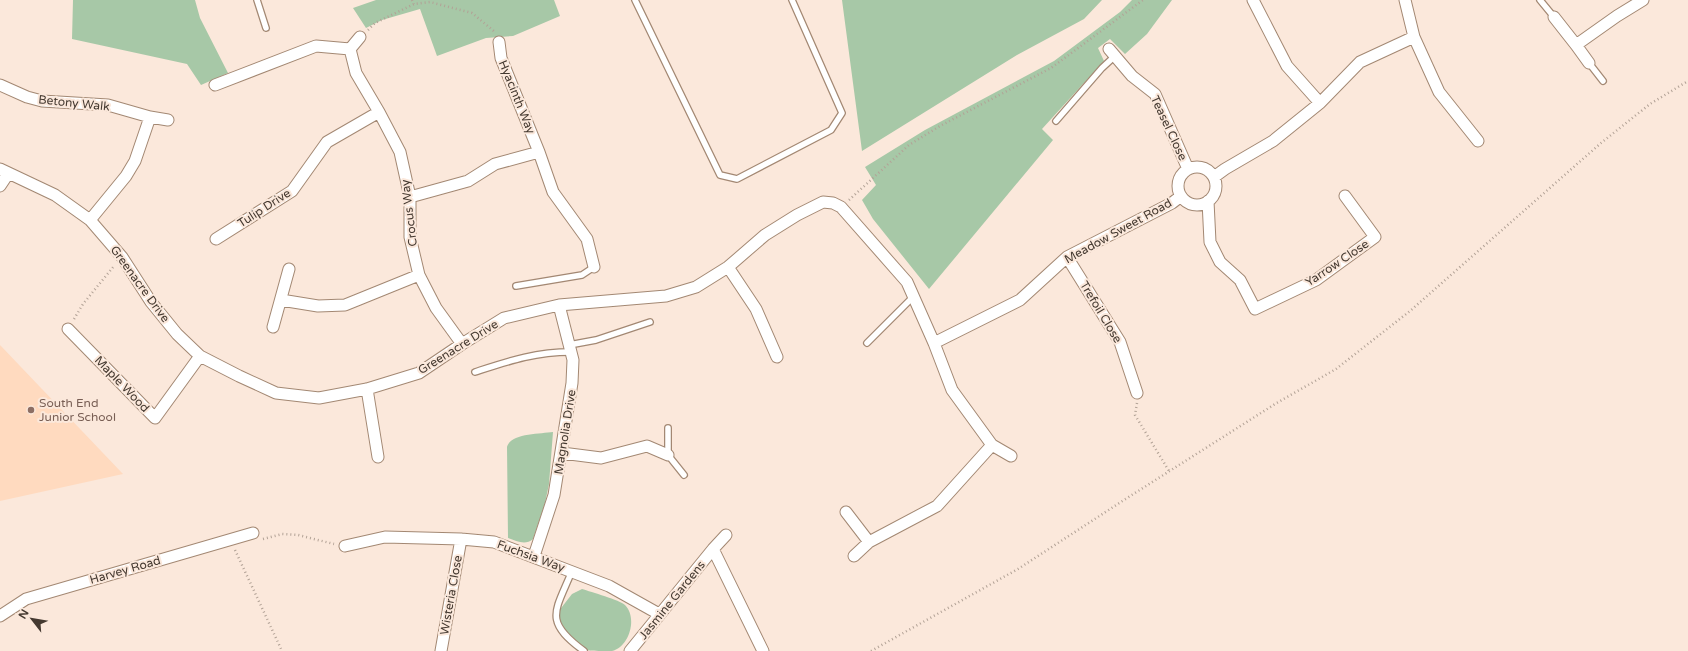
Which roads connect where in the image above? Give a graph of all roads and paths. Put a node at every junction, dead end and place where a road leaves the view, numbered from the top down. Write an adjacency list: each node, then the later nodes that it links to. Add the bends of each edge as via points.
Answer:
1 (258, 0): 12 (lane)
2 (412, 0): 10 (path)
3 (635, 0): 4 (lane, via 720,176 737,179 831,130 842,113)
4 (792, 0)
5 (1143, 0): 39 (path, via 1051,68 940,126 910,145)
6 (1253, 0): 24 (street, via 1287,66)
7 (1405, 0): 14 (street)
8 (1540, 0): 11 (lane)
9 (1643, 0): 16 (street)
10 (414, 4): 13 (path, via 375,23); 15 (path, via 430,2 472,13 496,33)
11 (1554, 17): 16 (street)
12 (266, 28)
13 (360, 37): 17 (street)
14 (1414, 37): 24 (street, via 1360,62); 29 (street, via 1439,92)
15 (499, 42): 30 (street, Hyacinth Way, via 501,58)
16 (1576, 45): 19 (street)
17 (350, 49): 23 (street, via 316,46); 25 (street, Crocus Way, via 356,73)
18 (1112, 53): 28 (lane, Teasel Close); 31 (street, Teasel Close, via 1132,76 1155,94)
19 (1589, 62): 20 (lane)
20 (1603, 81)
21 (1688, 81): 70 (path, via 1650,104 1600,143 1410,311 1336,369)
22 (0, 85): 26 (street, Betony Walk, via 42,101 108,105)
23 (215, 85)
24 (1320, 103): 33 (street, via 1273,141)
25 (379, 112): 37 (street, Crocus Way, via 400,152); 41 (street, Tulip Drive, via 326,142 292,192)
26 (150, 117): 27 (street, Betony Walk); 40 (street, via 126,176)
27 (168, 120)
28 (1056, 121)
29 (1478, 141)
30 (539, 152): 37 (street, via 495,164 468,181); 45 (street, Hyacinth Way, via 553,192 587,238)
31 (1188, 169): 33 (street, via 1201,167 1207,169); 35 (street, via 1180,176 1178,183)
32 (4, 171): 34 (street); 40 (street, Greenacre Drive, via 55,195)
33 (1214, 177): 38 (street, via 1216,190)
34 (0, 186)
35 (1181, 196): 38 (street, via 1195,205); 43 (street, Meadow Sweet Road)
36 (1346, 196): 38 (street, Yarrow Close, via 1375,237 1316,280 1255,309 1240,280 1220,262 1210,242)
37 (410, 197): 47 (street, Crocus Way, via 410,236)
38 (1208, 201)
39 (837, 205): 44 (street, Greenacre Drive, via 823,202 797,215 765,235); 49 (street, via 907,282)
40 (90, 220): 42 (street, Greenacre Drive)
41 (216, 239)
42 (122, 257): 54 (path, via 83,304); 59 (street, Greenacre Drive, via 151,302 177,334)
43 (1067, 257): 56 (street, Meadow Sweet Road, via 1020,300); 63 (street, Trefoil Close, via 1120,342)
44 (728, 267): 51 (street, Greenacre Drive, via 696,287 666,296); 60 (street, via 756,309)
45 (594, 268): 48 (lane, via 582,275)
46 (289, 269): 50 (street)
47 (419, 275): 50 (street, via 345,305 318,306); 57 (street, Crocus Way, via 436,308)
48 (516, 286)
49 (914, 297): 55 (lane); 56 (street)
50 (281, 300): 53 (street)
51 (559, 305): 57 (street, Greenacre Drive, via 504,318); 58 (street, Magnolia Drive)
52 (650, 322): 58 (lane)
53 (273, 327)
54 (68, 329): 59 (street, Maple Wood, via 156,418)
55 (867, 343)
56 (934, 343): 65 (street, via 952,390)
57 (462, 344): 62 (street, Greenacre Drive, via 419,373)
58 (570, 349): 61 (lane, via 512,360); 66 (street, Magnolia Drive, via 573,360 572,383)
59 (200, 356): 62 (street, Greenacre Drive, via 276,393 318,398)
60 (777, 357)
61 (475, 372)
62 (367, 389): 69 (street)
63 (1137, 393): 70 (path, via 1135,416)
64 (668, 428): 67 (lane)
65 (992, 445): 68 (street); 77 (street, via 937,506)
66 (562, 453): 67 (street, via 601,458 647,446); 80 (street, Magnolia Drive, via 554,496)
67 (668, 455): 71 (lane)
68 (1011, 456)
69 (378, 457)
70 (1169, 471): 90 (path, via 1018,569)
71 (684, 475)
72 (846, 512): 77 (street)
73 (253, 533): 75 (street, Harvey Road); 78 (path, via 260,540 282,534 298,535)
74 (726, 535): 79 (street, Jasmine Gardens)
75 (230, 539): 84 (street, Harvey Road, via 26,599); 85 (path)
76 (460, 540): 78 (street, Fuchsia Way, via 385,537); 80 (street, Fuchsia Way, via 494,542); 86 (street, Wisteria Close)
77 (869, 542): 81 (street)
78 (345, 546)
79 (713, 549): 83 (street, Jasmine Gardens); 89 (street, Jasmine Gardens)
80 (534, 556): 82 (street, Fuchsia Way)
81 (854, 556)
82 (572, 571): 83 (street, Fuchsia Way, via 609,586); 87 (lane, via 557,609 556,622 561,632)
83 (659, 614): 88 (street, Jasmine Gardens)
84 (0, 616)
85 (282, 651)
86 (441, 651)
87 (584, 651)
88 (630, 651)
89 (763, 651)
90 (871, 651)

